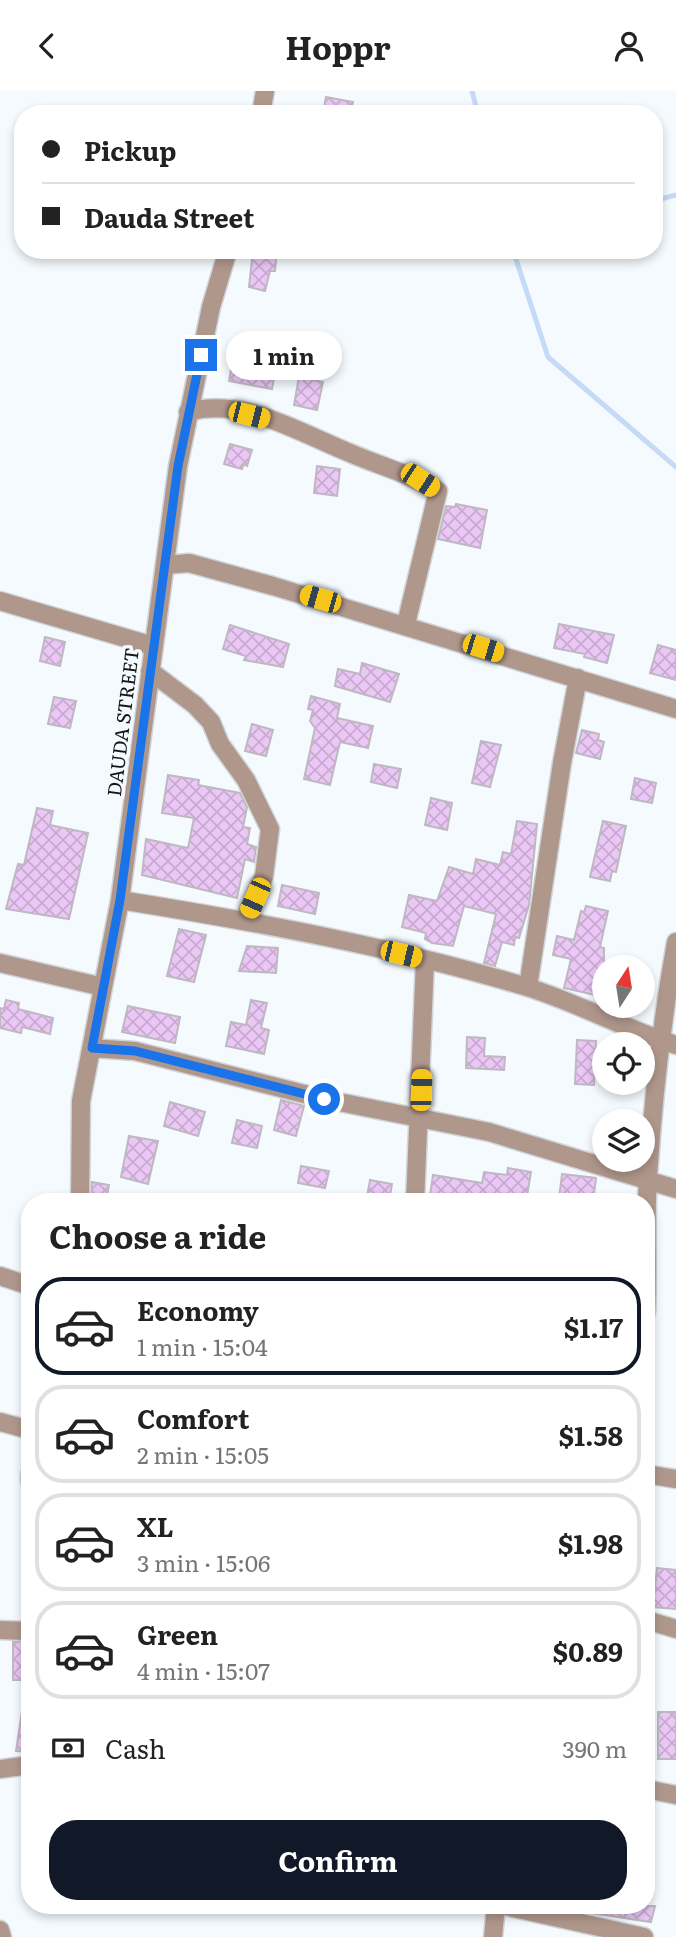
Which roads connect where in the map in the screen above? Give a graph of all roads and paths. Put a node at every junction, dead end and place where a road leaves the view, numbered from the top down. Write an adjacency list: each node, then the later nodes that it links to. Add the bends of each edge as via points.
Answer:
1 (226, 259): 2 (street, DAUDA STREET)
2 (188, 412): 3 (street, DAUDA STREET); 5 (street, via 211,405 269,419 438,491)
3 (165, 565): 5 (street, via 189,563); 6 (street, DAUDA STREET)
4 (0, 601): 6 (street)
5 (406, 624): 8 (street)
6 (152, 646): 7 (street, DAUDA STREET)
7 (150, 671): 10 (street, DAUDA STREET); 11 (street, via 211,722 270,829 264,876)
8 (578, 678): 9 (street); 16 (street)
9 (676, 709)
10 (120, 900): 11 (street); 15 (street, DAUDA STREET)
11 (245, 920): 13 (street)
12 (676, 942): 17 (street)
13 (425, 960): 16 (street); 20 (street)
14 (0, 963): 15 (street)
15 (103, 987): 19 (street, DAUDA STREET)
16 (528, 988): 17 (street)
17 (659, 1039): 18 (street); 21 (street)
18 (676, 1045)
19 (92, 1048): 20 (street, via 135,1051 324,1099); 23 (street, DAUDA STREET, via 81,1101)
20 (420, 1117): 21 (street, via 562,1152); 24 (street)
21 (648, 1181): 22 (street); 25 (street)
22 (676, 1189)
23 (79, 1193)
24 (416, 1193)
25 (648, 1193)
26 (0, 1276): 27 (street)
27 (21, 1283)
28 (0, 1422): 29 (street)
29 (21, 1428)
30 (655, 1476): 31 (street)
31 (676, 1479)
32 (655, 1623): 34 (street)
33 (21, 1626): 35 (street)
34 (676, 1629)
35 (0, 1630)
36 (21, 1766): 37 (street)
37 (0, 1769)
38 (655, 1791): 39 (street)
39 (676, 1795)
40 (495, 1914): 44 (street)
41 (541, 1914): 45 (street)
42 (0, 1930): 43 (street)
43 (2, 1937)
44 (493, 1937)
45 (644, 1937)

